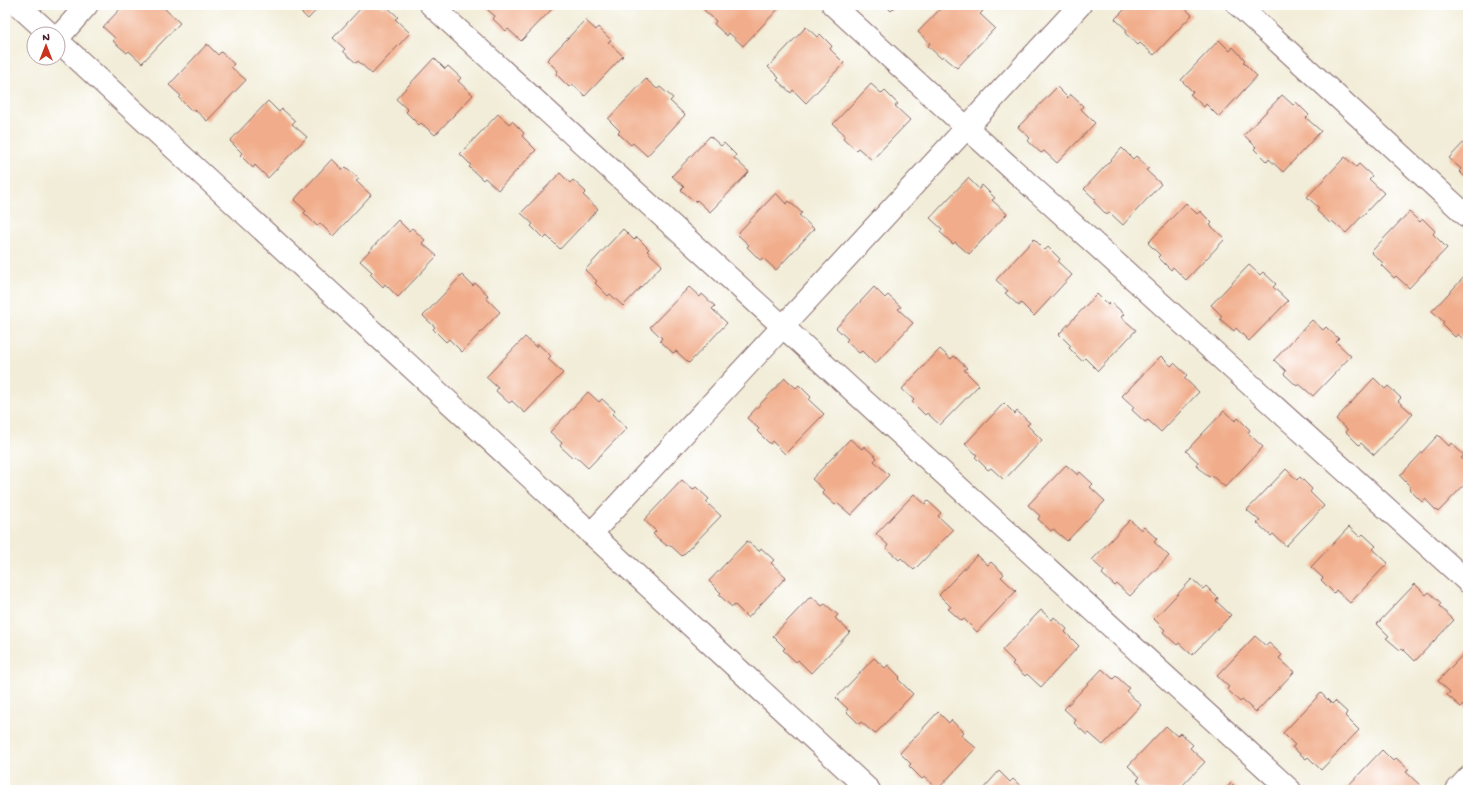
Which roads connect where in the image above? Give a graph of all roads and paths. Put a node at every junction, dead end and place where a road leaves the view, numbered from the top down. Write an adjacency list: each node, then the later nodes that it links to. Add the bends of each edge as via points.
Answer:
1 (18, 5): 7 (street)
2 (87, 5): 8 (street)
3 (431, 5): 12 (street)
4 (833, 5): 10 (street)
5 (1080, 5): 10 (street)
6 (1238, 5): 11 (street)
7 (41, 26)
8 (66, 29)
9 (66, 48): 13 (street)
10 (966, 128): 12 (street); 14 (street)
11 (1468, 217)
12 (783, 326): 13 (street); 17 (street)
13 (591, 534): 16 (street)
14 (1468, 582)
15 (1468, 778): 18 (street)
16 (869, 790)
17 (1290, 790)
18 (1457, 790)

